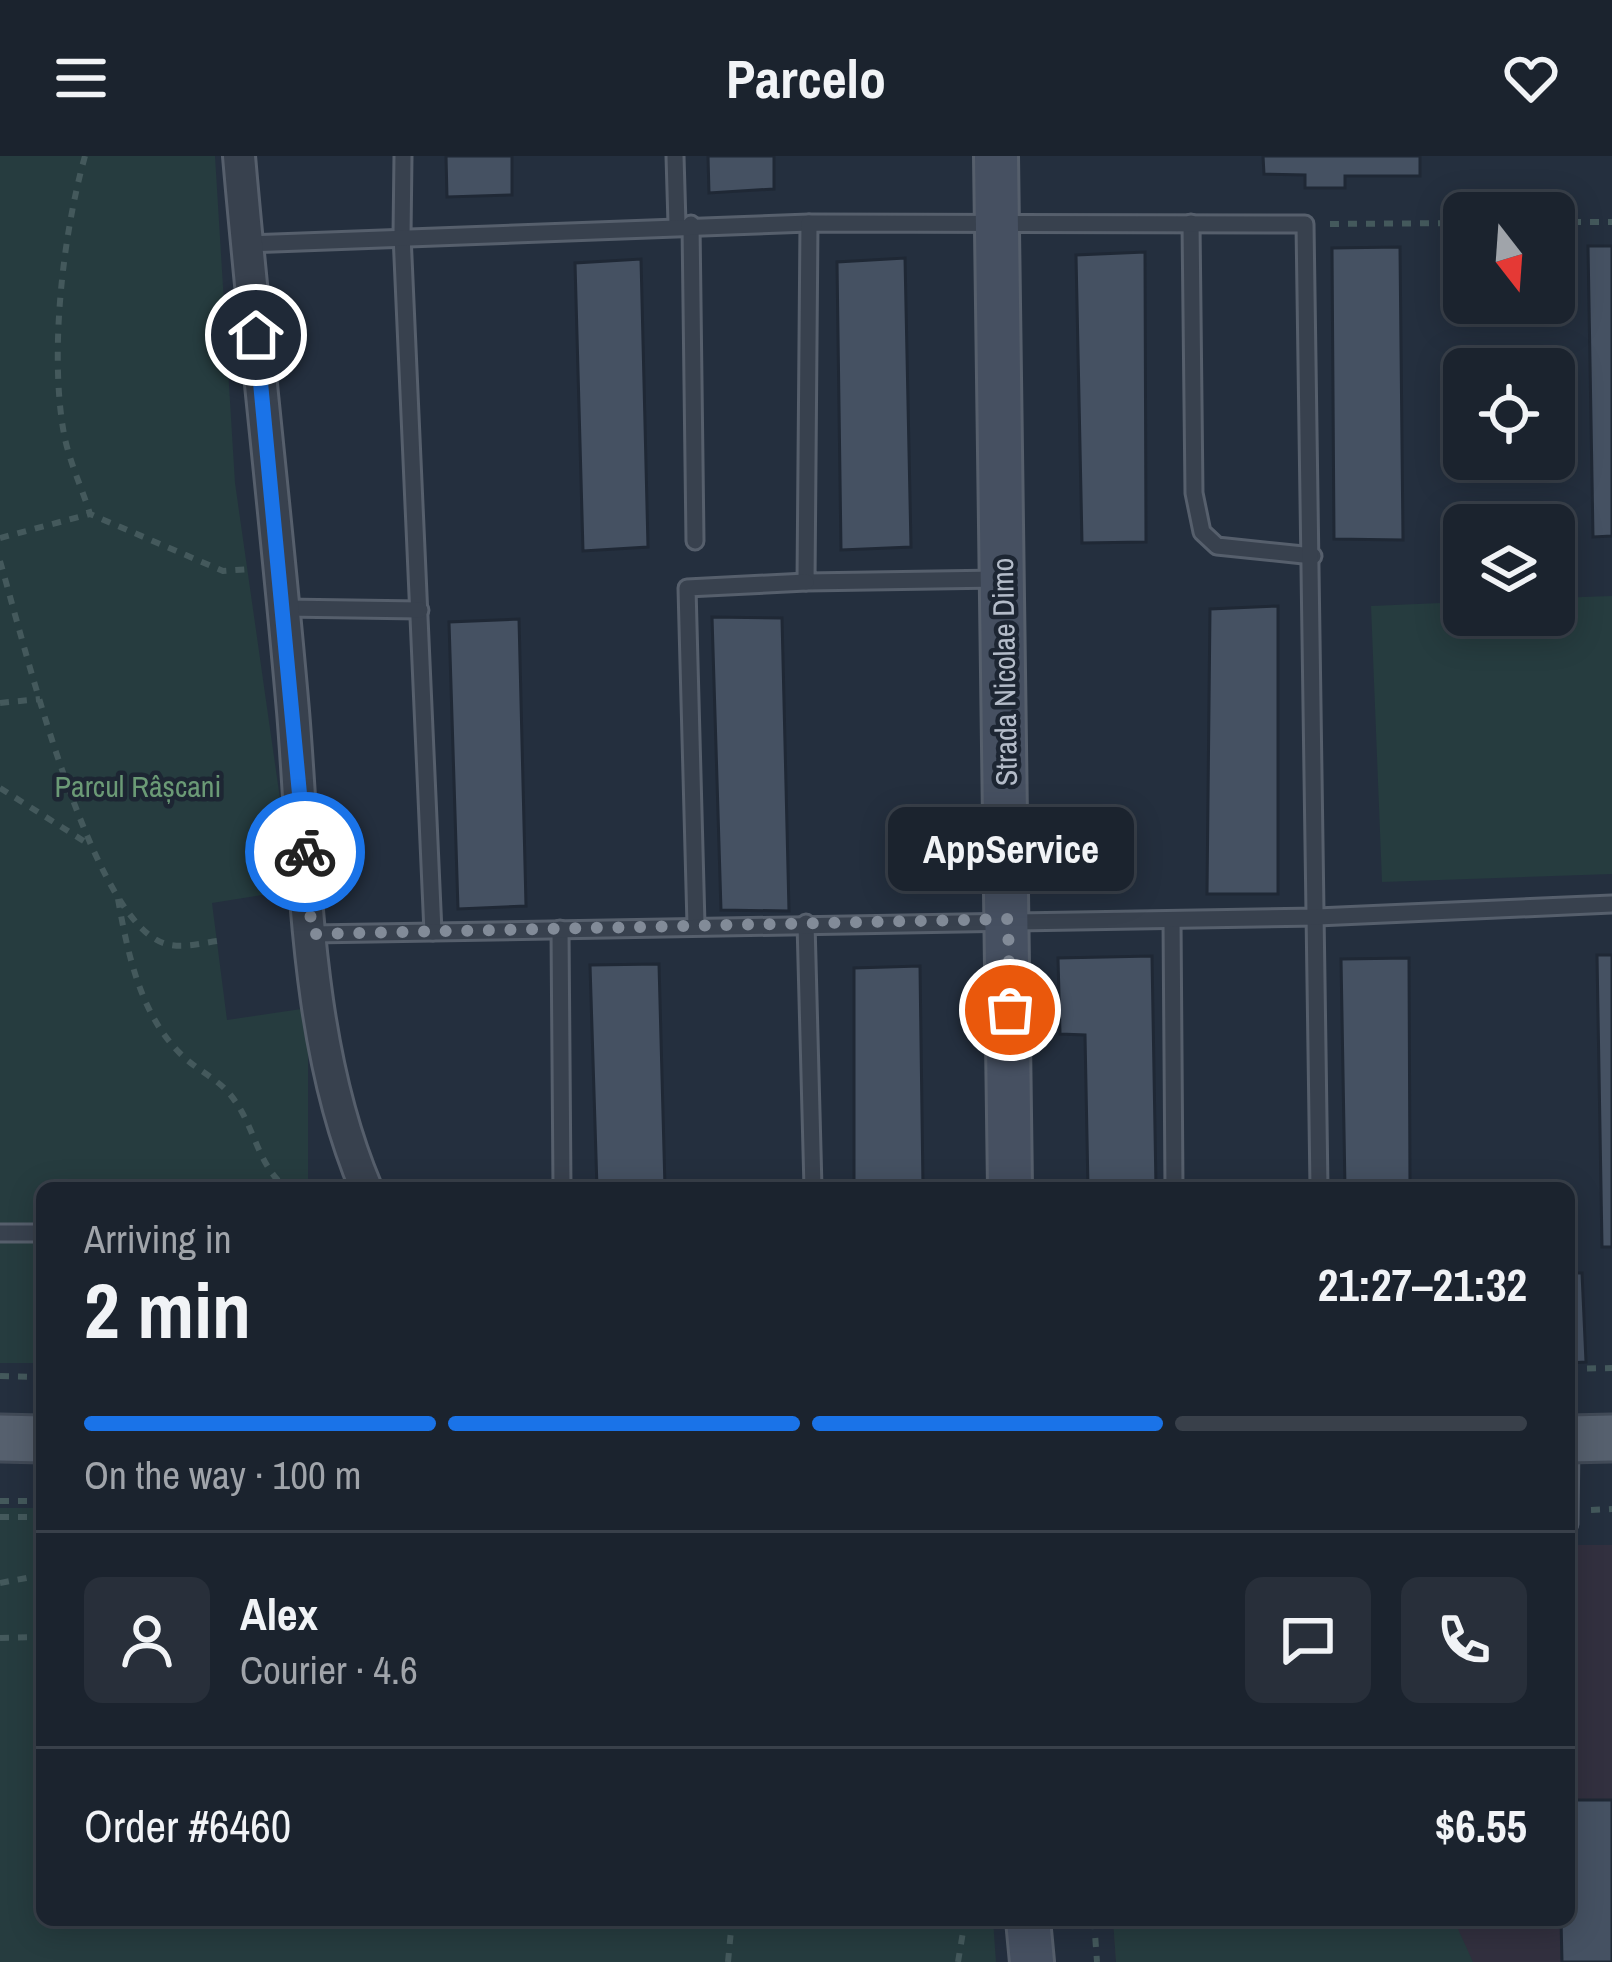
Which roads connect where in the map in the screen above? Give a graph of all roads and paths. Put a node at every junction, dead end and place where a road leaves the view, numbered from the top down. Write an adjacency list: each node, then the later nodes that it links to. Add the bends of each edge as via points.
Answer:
1 (85, 156): 16 (path, via 59,346 64,434)
2 (239, 156): 15 (street)
3 (403, 156): 14 (lane)
4 (675, 156): 11 (lane)
5 (995, 156): 6 (main road, Strada Nicolae Dimo)
6 (995, 221): 9 (lane); 12 (lane); 22 (main road, Strada Nicolae Dimo)
7 (1575, 222): 8 (path)
8 (1612, 222)
9 (809, 223): 11 (lane); 23 (lane)
10 (1443, 223): 13 (path)
11 (684, 224): 14 (lane); 18 (lane)
12 (1191, 224): 13 (lane); 19 (lane, via 1194,494 1202,532 1217,546)
13 (1305, 224): 19 (lane)
14 (402, 235): 15 (lane); 25 (lane)
15 (247, 244): 24 (street)
16 (90, 514): 17 (path); 21 (path)
17 (0, 538)
18 (695, 541)
19 (1313, 556): 32 (lane)
20 (0, 561): 26 (path)
21 (223, 571)
22 (1002, 578): 23 (lane); 33 (main road, Strada Nicolae Dimo)
23 (806, 581): 36 (lane, via 687,588)
24 (284, 608): 25 (lane); 39 (street)
25 (420, 610): 38 (lane)
26 (40, 699): 27 (path); 29 (path)
27 (0, 703)
28 (0, 788): 29 (path)
29 (93, 847): 30 (path)
30 (118, 895): 40 (path, via 160,943); 41 (path, via 144,998 178,1049 229,1091)
31 (1612, 904): 32 (lane)
32 (1317, 917): 34 (lane); 47 (lane)
33 (1008, 919): 34 (lane); 35 (lane); 45 (main road, Strada Nicolae Dimo)
34 (1172, 920): 46 (lane)
35 (806, 923): 36 (lane); 44 (lane)
36 (696, 926): 37 (lane)
37 (560, 929): 38 (lane); 43 (lane)
38 (433, 932): 39 (lane)
39 (312, 934): 42 (street, via 332,1079)
40 (217, 941)
41 (281, 1182)
42 (364, 1182)
43 (562, 1182)
44 (813, 1182)
45 (1010, 1182)
46 (1174, 1182)
47 (1319, 1182)
48 (0, 1233): 49 (lane)
49 (36, 1233)
50 (1612, 1368): 51 (path)
51 (1575, 1369)
52 (0, 1376): 53 (path)
53 (36, 1377)
54 (0, 1438): 56 (main road)
55 (1612, 1438): 57 (main road)
56 (36, 1439)
57 (1575, 1439)
58 (0, 1501): 59 (path)
59 (36, 1502)
60 (0, 1517): 61 (path)
61 (36, 1517)
62 (36, 1576): 63 (path)
63 (0, 1583)
64 (36, 1636): 65 (path)
65 (0, 1638)
66 (731, 1926): 70 (path)
67 (964, 1926): 71 (path)
68 (1029, 1926): 72 (main road)
69 (1094, 1926): 73 (path)
70 (728, 1962)
71 (958, 1962)
72 (1032, 1962)
73 (1097, 1962)

